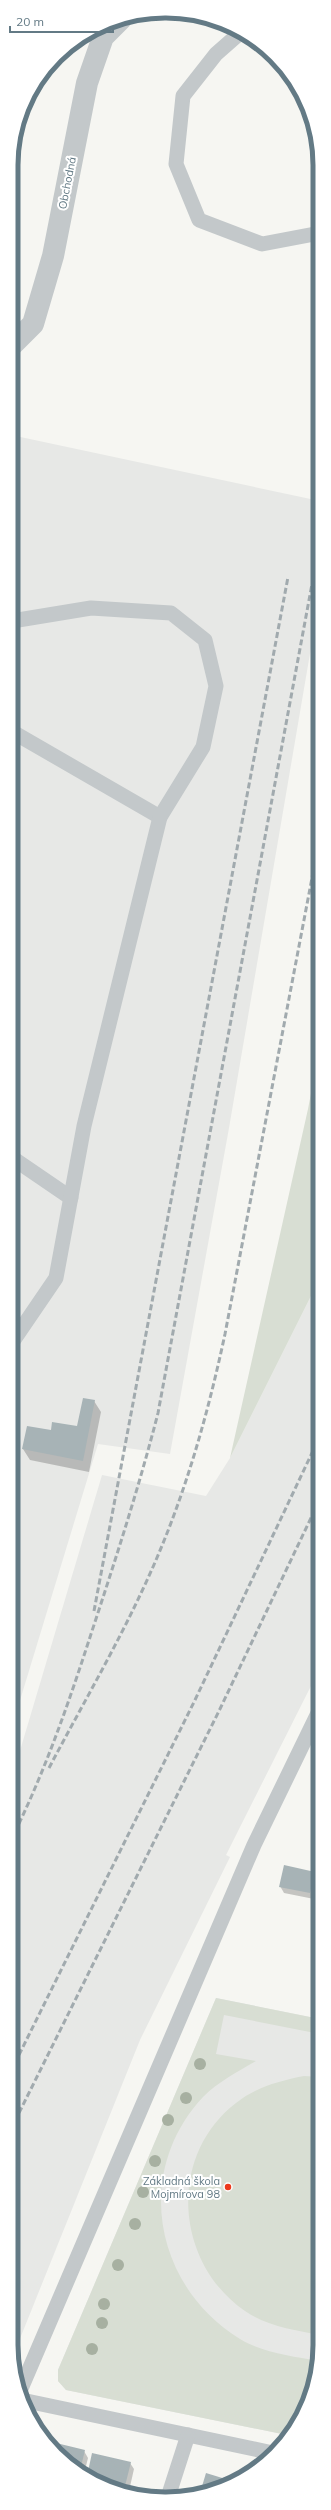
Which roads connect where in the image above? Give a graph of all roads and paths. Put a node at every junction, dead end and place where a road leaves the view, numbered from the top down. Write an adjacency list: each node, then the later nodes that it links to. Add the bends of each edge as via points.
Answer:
1 (111, 28): 4 (street, Obchodná, via 103,37 87,82 53,256 33,324)
2 (236, 36): 3 (lane, via 216,54 183,96 176,164 199,220 262,244)
3 (313, 233)
4 (18, 339)
5 (18, 622): 7 (lane, via 91,608 171,613 205,640 216,686 203,747)
6 (18, 735): 7 (lane)
7 (160, 817): 9 (lane, via 84,1126)
8 (18, 1162): 9 (lane)
9 (71, 1198): 10 (lane, via 56,1278)
10 (18, 1334)
11 (313, 1723): 12 (lane, via 254,1845)
12 (23, 2384)
13 (29, 2402): 14 (lane)
14 (188, 2435): 15 (lane); 16 (lane)
15 (267, 2452)
16 (170, 2492)

